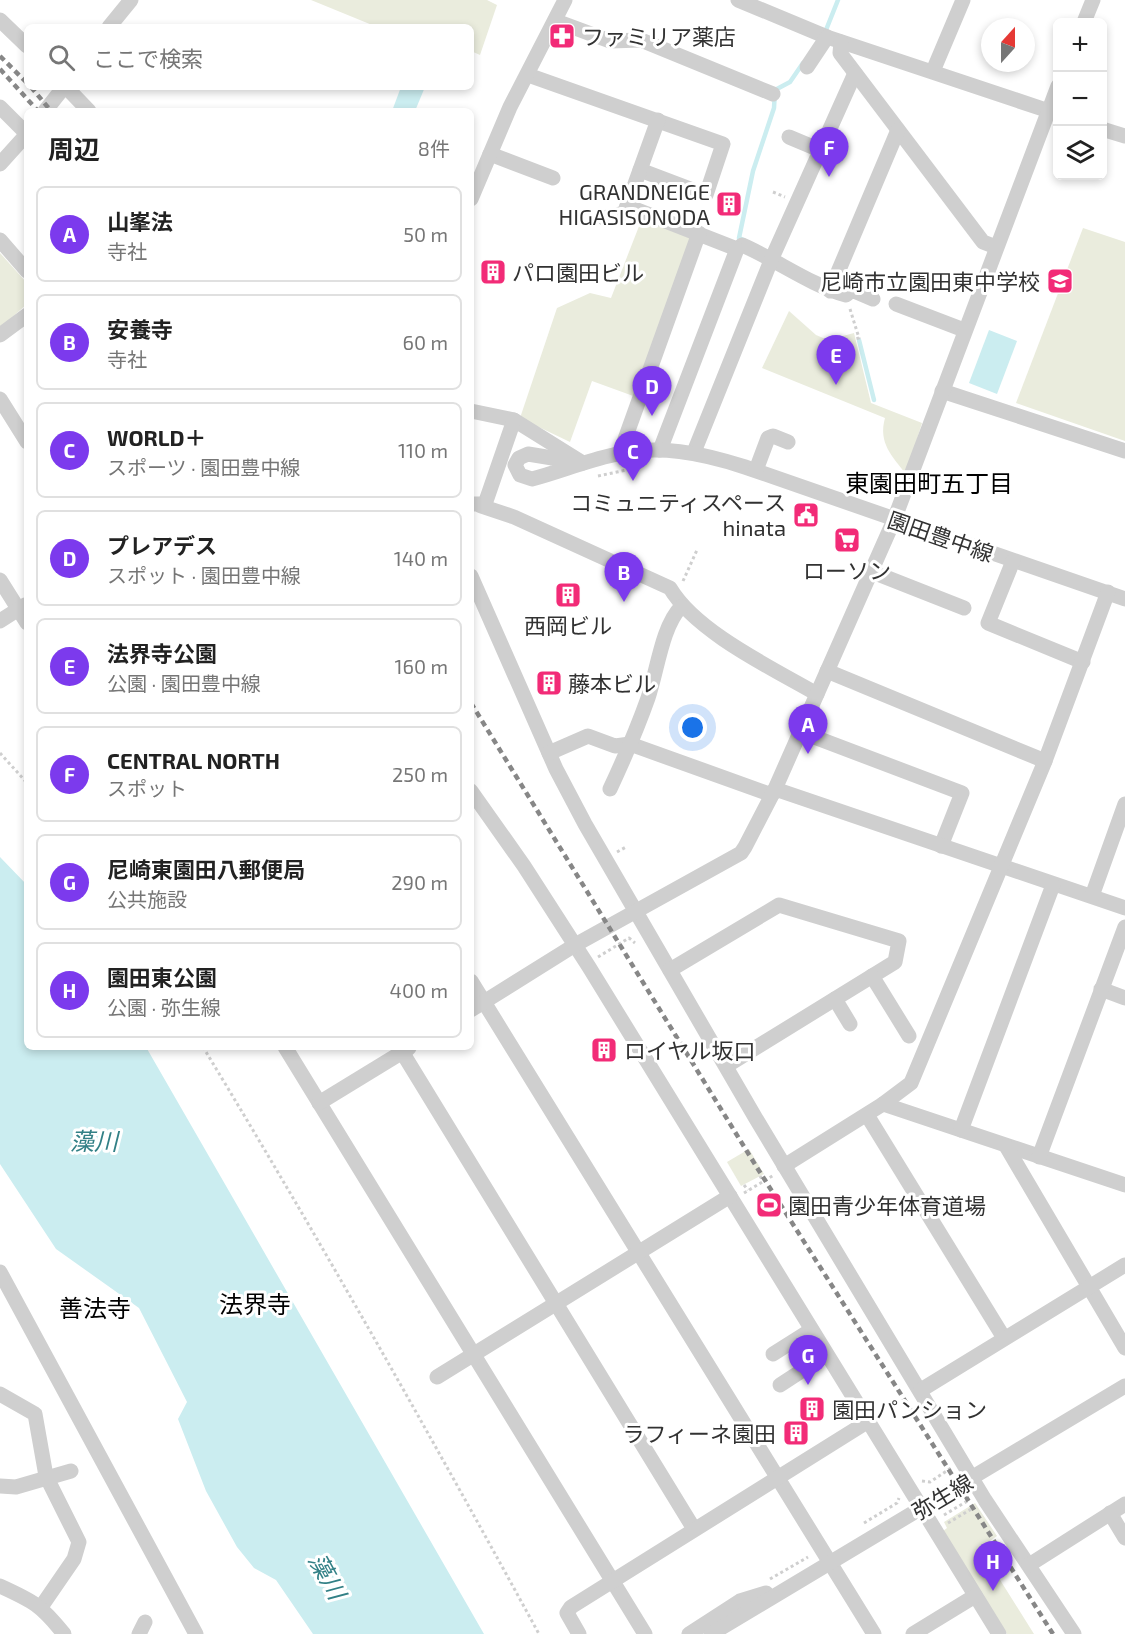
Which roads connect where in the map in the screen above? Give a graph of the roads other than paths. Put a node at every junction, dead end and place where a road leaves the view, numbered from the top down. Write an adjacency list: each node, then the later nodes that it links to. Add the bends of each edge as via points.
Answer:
1 (130, 0): 9 (street)
2 (565, 0): 8 (street)
3 (738, 0): 10 (street)
4 (963, 0): 13 (street)
5 (1093, 0): 6 (street)
6 (1086, 18)
7 (0, 20): 11 (street)
8 (556, 21): 15 (street); 18 (street, via 610,41 641,40)
9 (112, 24)
10 (834, 40): 12 (street); 13 (street); 14 (street)
11 (24, 43)
12 (807, 68)
13 (933, 71): 22 (street)
14 (855, 73): 24 (street); 30 (street)
15 (528, 75): 23 (street); 31 (street)
16 (62, 90): 20 (street)
17 (68, 90): 21 (street)
18 (773, 94)
19 (0, 107): 25 (street)
20 (48, 108)
21 (85, 108)
22 (1052, 112): 40 (street)
23 (658, 120): 33 (street); 33 (street, via 723,144 706,195)
24 (898, 130): 40 (street, via 983,242); 44 (street)
25 (24, 131)
26 (1107, 131): 27 (street)
27 (1125, 136)
28 (24, 137): 32 (street)
29 (789, 137): 30 (street)
30 (820, 150): 42 (street)
31 (490, 154): 34 (street); 35 (street)
32 (0, 164)
33 (640, 170): 36 (street)
34 (553, 178)
35 (474, 192)
36 (627, 206): 37 (street, via 624,213); 38 (street)
37 (604, 218)
38 (699, 233): 41 (street); 59 (street)
39 (0, 240): 43 (street)
40 (996, 247): 48 (street)
41 (737, 249): 42 (street, via 742,245); 56 (street)
42 (773, 255): 44 (street); 58 (street)
43 (24, 268)
44 (830, 291): 45 (street, via 846,295 852,290)
45 (873, 299)
46 (896, 304): 48 (street)
47 (24, 317): 49 (street)
48 (964, 330): 50 (street)
49 (0, 335)
50 (942, 391): 57 (street); 62 (street)
51 (0, 399): 54 (street)
52 (474, 412): 53 (street)
53 (514, 420): 59 (street, 園田豊中線, via 583,463); 61 (street, via 485,504)
54 (24, 437)
55 (788, 442): 60 (street, via 768,438)
56 (660, 450): 58 (street, 園田豊中線); 59 (street, 園田豊中線)
57 (1125, 451)
58 (694, 452): 60 (street, 園田豊中線)
59 (620, 453)
60 (756, 470): 62 (street, 園田豊中線)
61 (476, 505): 69 (street, via 514,516 670,588)
62 (894, 520): 63 (street, 園田豊中線); 64 (street)
63 (1013, 561): 67 (street, 園田豊中線); 73 (street, via 988,623)
64 (870, 571): 71 (street); 74 (street)
65 (0, 580): 70 (street)
66 (474, 583): 78 (street)
67 (1108, 592): 68 (street, 園田豊中線); 73 (street)
68 (1125, 598)
69 (678, 602): 75 (street, via 736,649); 77 (street)
70 (23, 607): 72 (street)
71 (964, 608)
72 (0, 621)
73 (1083, 662): 79 (street)
74 (827, 671): 75 (street); 79 (street)
75 (817, 694): 76 (street)
76 (801, 732): 81 (street); 84 (street, via 962,793)
77 (630, 744): 78 (street, via 615,746 588,736); 80 (street); 81 (street)
78 (549, 753): 89 (street)
79 (1045, 761): 85 (street)
80 (610, 789)
81 (774, 792): 84 (street); 89 (street, via 741,853)
82 (474, 795): 91 (street)
83 (1125, 804): 87 (street)
84 (941, 846): 85 (street)
85 (1002, 867): 86 (street); 105 (street, via 911,1083)
86 (1053, 885): 87 (street); 107 (street)
87 (1092, 896): 88 (street)
88 (1125, 908)
89 (635, 911): 91 (street); 92 (street)
90 (1125, 927): 94 (street)
91 (575, 945): 97 (street); 112 (street)
92 (670, 970): 93 (street, via 779,905 899,941 895,962); 103 (street)
93 (872, 976): 96 (street); 99 (street)
94 (1101, 989): 95 (street); 109 (street)
95 (1125, 998)
96 (835, 999): 98 (street); 103 (street)
97 (477, 1006): 113 (street)
98 (850, 1023)
99 (909, 1036)
100 (287, 1050): 104 (street)
101 (402, 1050): 104 (street)
102 (405, 1050): 117 (street)
103 (726, 1066): 110 (street)
104 (319, 1103): 121 (street)
105 (884, 1104): 106 (street); 107 (street)
106 (867, 1115): 110 (street); 119 (street)
107 (961, 1130): 108 (street)
108 (1006, 1146): 109 (street); 116 (street)
109 (1039, 1157): 111 (street)
110 (780, 1170): 127 (street)
111 (1125, 1185)
112 (736, 1195): 113 (street); 118 (street)
113 (639, 1251): 117 (street); 133 (street)
114 (1125, 1265): 116 (street)
115 (0, 1272): 149 (street)
116 (1089, 1287): 119 (street); 120 (street)
117 (557, 1304): 121 (street); 138 (street)
118 (811, 1330): 122 (street); 123 (street)
119 (1004, 1338): 127 (street)
120 (1125, 1348)
121 (474, 1353): 124 (street); 142 (street)
122 (773, 1354)
123 (826, 1355): 125 (street); 129 (street)
124 (437, 1377)
125 (780, 1385)
126 (1125, 1386): 132 (street, 弥生線)
127 (921, 1390): 132 (street)
128 (0, 1394): 131 (street, via 35,1414)
129 (867, 1422): 133 (street); 136 (street)
130 (71, 1471): 131 (street)
131 (46, 1478): 134 (street, via 15,1487); 146 (street, via 79,1542 74,1559)
132 (972, 1478): 136 (street, 弥生線); 141 (street)
133 (778, 1479): 138 (street); 140 (street)
134 (0, 1486)
135 (1125, 1504): 137 (street)
136 (922, 1508): 140 (street, 弥生線); 145 (street)
137 (1110, 1513): 139 (street); 141 (street)
138 (694, 1529): 142 (street)
139 (1125, 1538)
140 (829, 1562): 144 (street, 弥生線); 155 (street)
141 (1029, 1564): 147 (street)
142 (613, 1581): 150 (street, via 567,1613); 151 (street)
143 (0, 1586): 146 (street)
144 (789, 1586): 152 (street, via 740,1601); 153 (street, 弥生線); 154 (street, via 757,1617)
145 (975, 1596): 156 (street); 157 (street)
146 (41, 1607): 148 (street)
147 (1068, 1632)
148 (64, 1634)
149 (196, 1634)
150 (579, 1634)
151 (645, 1634)
152 (689, 1634)
153 (711, 1634)
154 (731, 1634)
155 (874, 1634)
156 (913, 1634)
157 (999, 1634)

